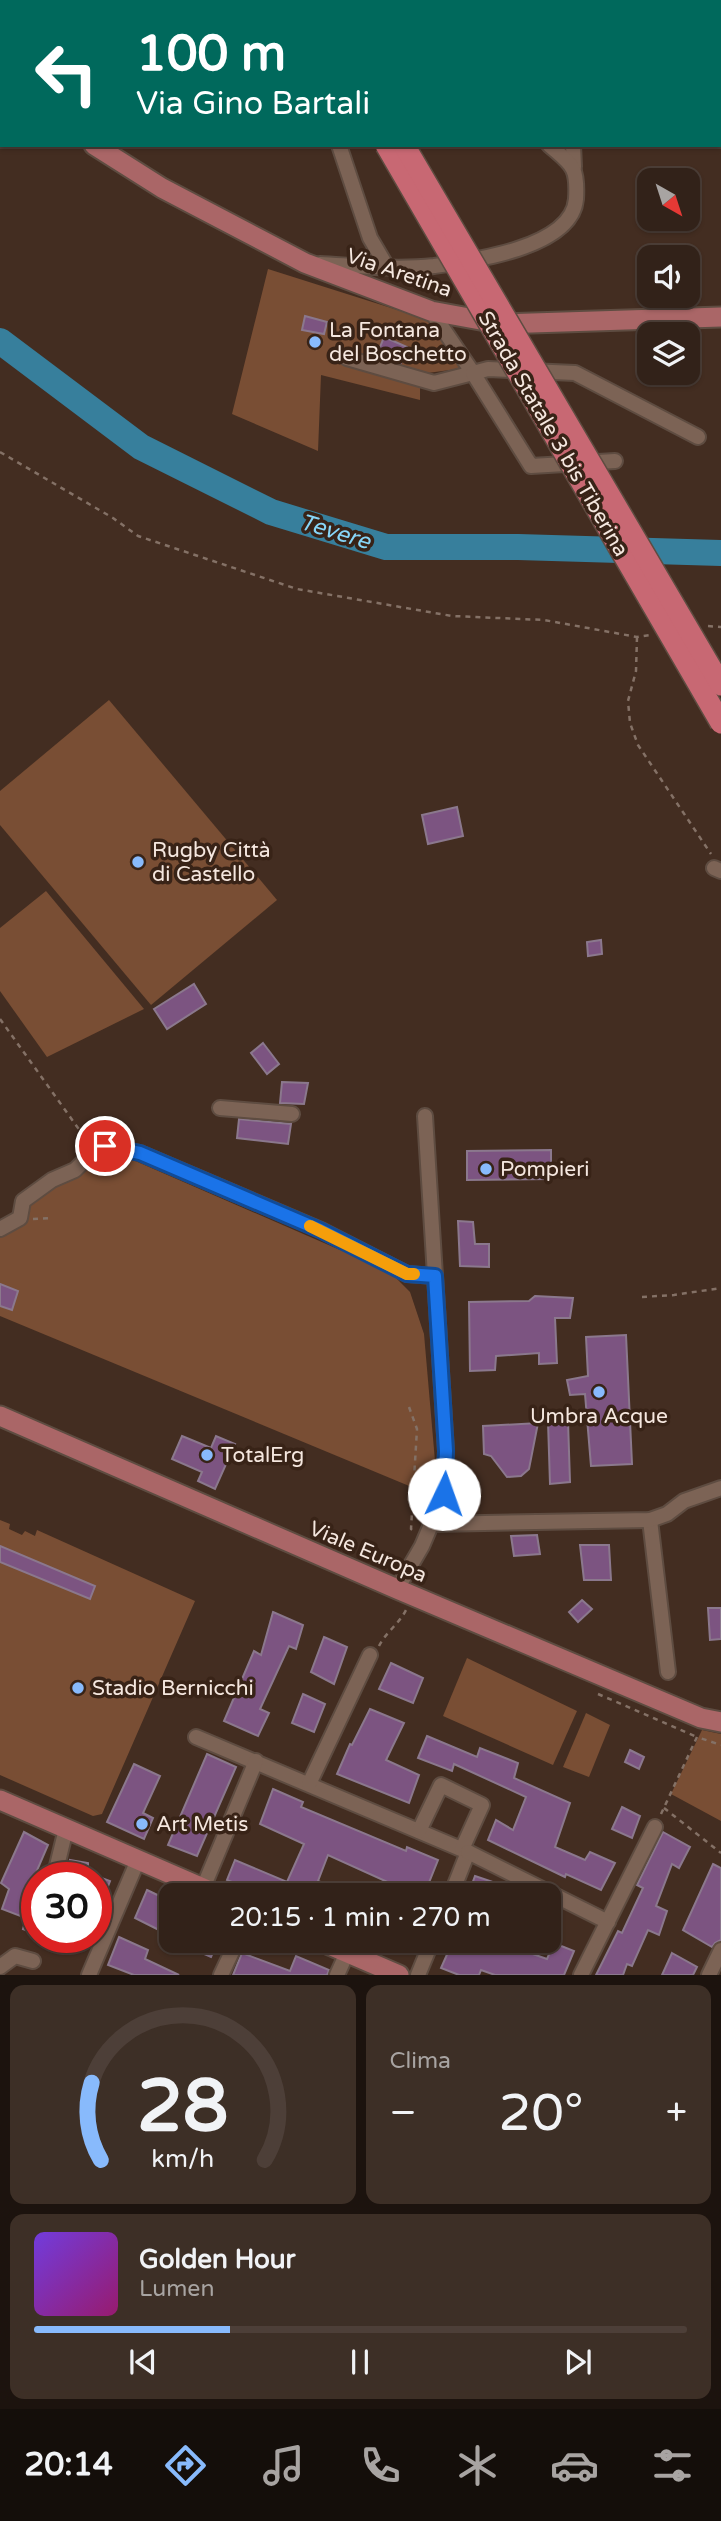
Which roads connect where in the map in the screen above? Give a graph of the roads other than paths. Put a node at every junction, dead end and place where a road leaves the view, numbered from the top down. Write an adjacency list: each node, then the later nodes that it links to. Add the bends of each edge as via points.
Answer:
1 (97, 147): 8 (main road, Via Aretina, via 162,188)
2 (340, 147): 9 (street, via 370,238)
3 (387, 147): 17 (highway, Strada Statale 3 bis Tiberina, bridge)
4 (405, 147): 16 (highway, Strada Statale 3 bis Tiberina, bridge)
5 (551, 147): 7 (street)
6 (573, 147): 7 (street)
7 (574, 167): 9 (street, via 576,203 570,217 529,246 433,266)
8 (305, 263): 9 (street); 10 (main road, Via Aretina)
9 (387, 267)
10 (431, 312): 11 (main road, Via Aretina, via 502,324); 13 (street)
11 (721, 317)
12 (346, 358): 13 (street, via 435,389)
13 (472, 373): 14 (street, via 488,369 575,373); 15 (street, via 531,466)
14 (698, 437)
15 (615, 461)
16 (721, 685)
17 (721, 723)
18 (220, 1108): 19 (street)
19 (292, 1114)
20 (425, 1115): 22 (street)
21 (0, 1229): 22 (street, via 20,1218 23,1201 105,1146 140,1153 320,1230 407,1274)
22 (435, 1276): 26 (street, via 446,1451 444,1494)
23 (0, 1416): 27 (main road, Viale Europa)
24 (721, 1488): 25 (street)
25 (650, 1520): 26 (street); 29 (street)
26 (430, 1530): 27 (street)
27 (397, 1589): 30 (main road, Viale Europa, via 701,1718)
28 (370, 1655): 33 (street)
29 (668, 1672)
30 (721, 1722)
31 (195, 1737): 32 (street)
32 (256, 1761): 33 (street); 42 (street)
33 (309, 1784): 37 (street)
34 (0, 1800): 36 (main road)
35 (655, 1827): 44 (street)
36 (66, 1829): 39 (main road); 40 (street)
37 (419, 1831): 38 (street); 38 (street, via 441,1785 482,1805)
38 (465, 1850): 43 (street); 44 (street)
39 (138, 1860): 41 (main road); 51 (street)
40 (58, 1862)
41 (190, 1883)
42 (214, 1883)
43 (455, 1883)
44 (608, 1922): 56 (street)
45 (721, 1950): 57 (street)
46 (231, 1953): 52 (street)
47 (347, 1953): 53 (street); 54 (main road)
48 (427, 1953): 55 (street)
49 (33, 1961): 50 (street, via 15,1956)
50 (0, 1967)
51 (89, 1975)
52 (221, 1975)
53 (337, 1975)
54 (399, 1975)
55 (418, 1975)
56 (581, 1975)
57 (709, 1975)

